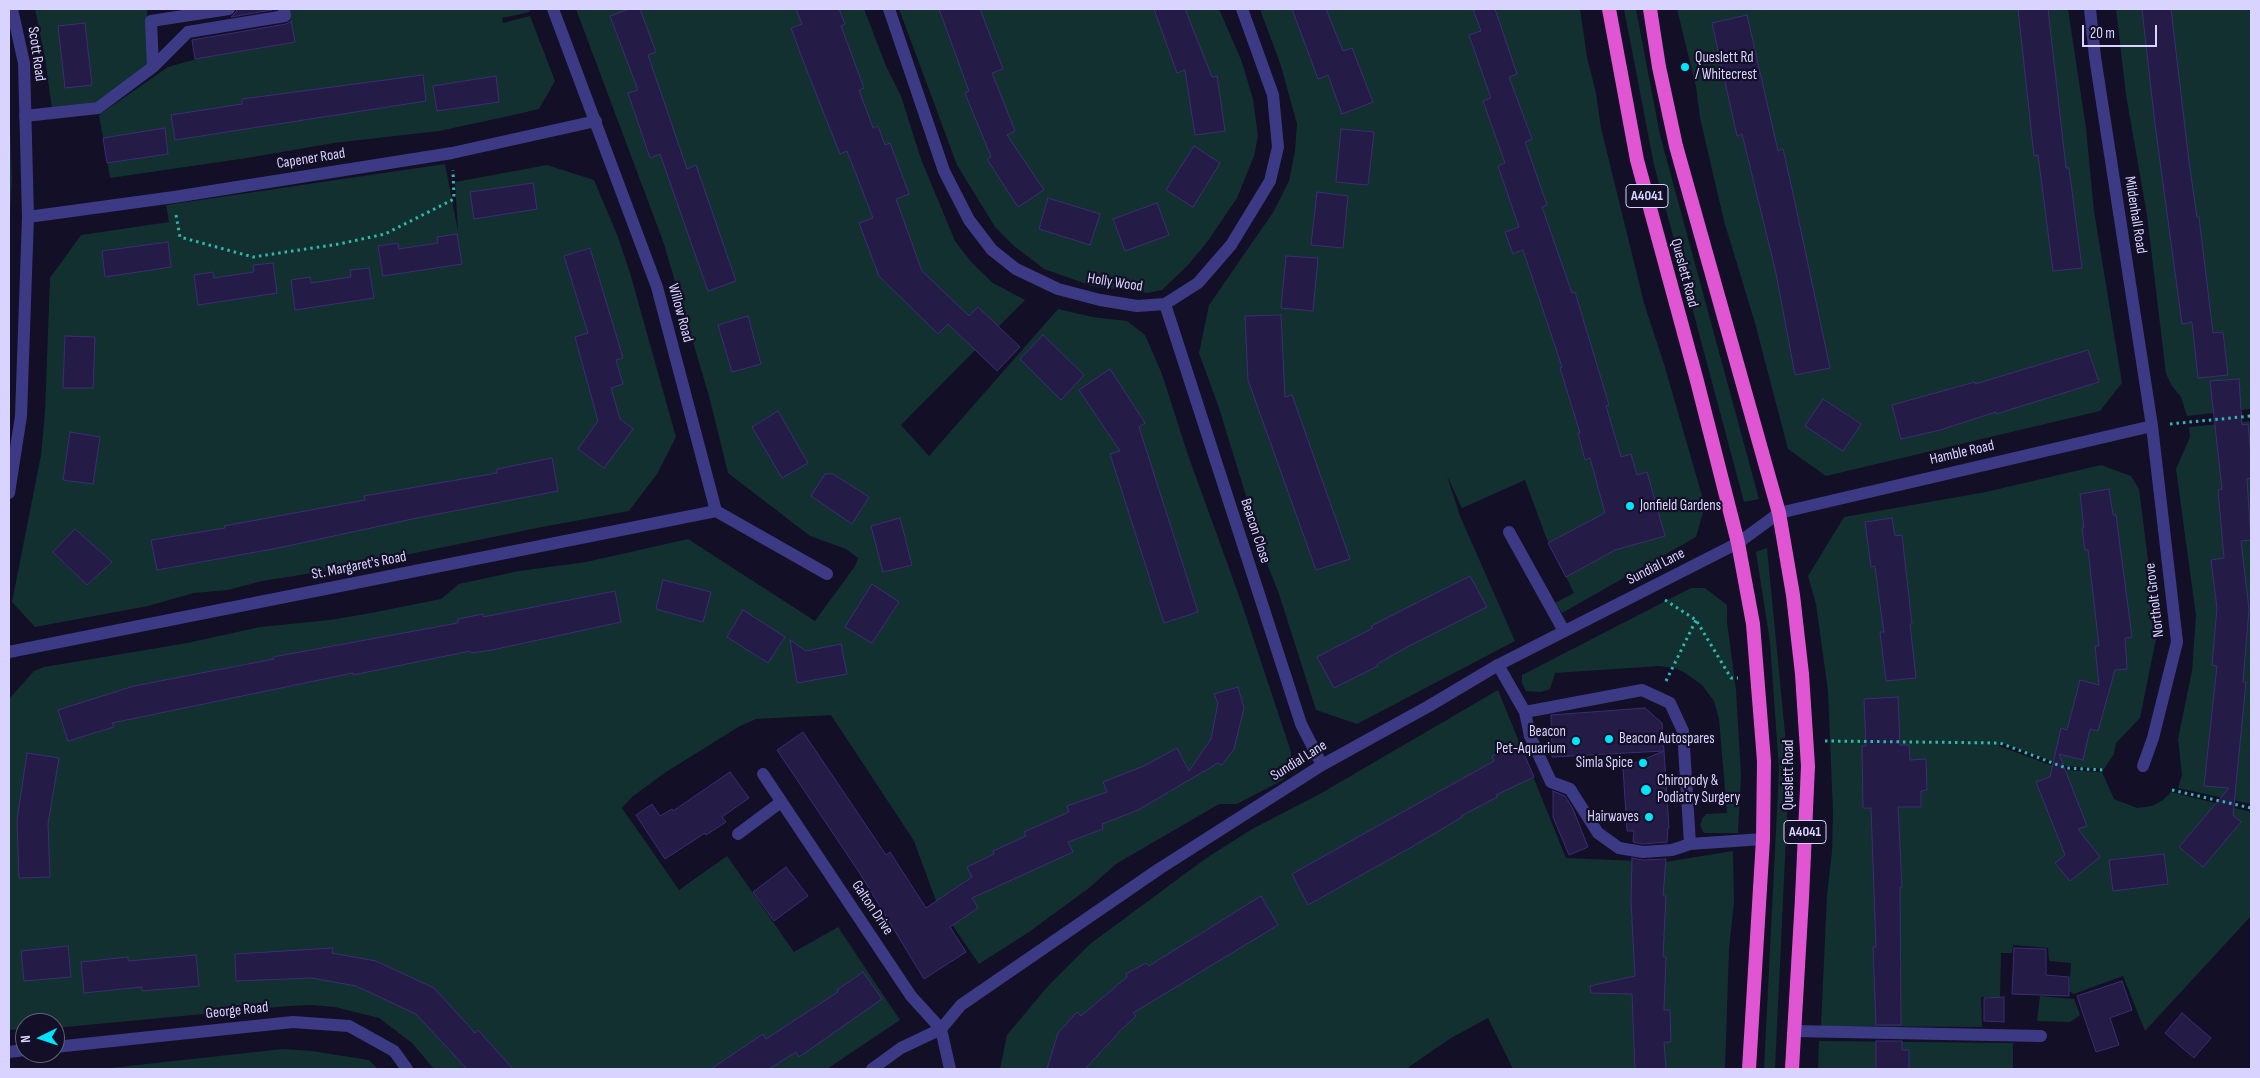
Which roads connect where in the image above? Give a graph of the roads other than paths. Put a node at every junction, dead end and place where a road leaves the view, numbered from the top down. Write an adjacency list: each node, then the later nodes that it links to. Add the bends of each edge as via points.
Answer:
1 (12, 9): 11 (street, Scott Road, via 24,63)
2 (229, 9): 10 (street, via 151,21)
3 (284, 9): 10 (street, via 285,16 188,32)
4 (553, 9): 12 (street, Willow Road)
5 (889, 9): 14 (street, Holly Wood, via 944,171 969,220 992,250 1016,269 1058,289 1137,306)
6 (1242, 9): 14 (street, Holly Wood, via 1273,95 1278,147 1270,181 1231,245 1198,283)
7 (1610, 9): 20 (highway, Queslett Road / A4041, via 1636,160)
8 (1650, 9): 18 (highway, Queslett Road / A4041, via 1676,146)
9 (2090, 9): 15 (street, Mildenhall Road)
10 (153, 67): 11 (street, via 98,108)
11 (25, 116): 13 (street, Scott Road)
12 (596, 121): 13 (street, Capener Road, via 452,153); 17 (street, Willow Road, via 657,287)
13 (28, 217): 16 (street, Scott Road, via 21,416)
14 (1165, 304): 26 (street, Beacon Close, via 1301,724)
15 (2152, 426): 18 (street, Hamble Road); 27 (street, Northolt Grove, via 2177,642)
16 (9, 493)
17 (716, 511): 21 (street); 23 (street, St. Margaret's Road)
18 (1779, 512): 20 (street); 34 (highway, Queslett Road / A4041, via 1793,595 1808,766)
19 (1509, 532): 22 (street)
20 (1738, 543): 22 (street, Sundial Lane); 31 (highway, Queslett Road / A4041, via 1758,679 1764,762)
21 (827, 574)
22 (1564, 631): 24 (street, Sundial Lane)
23 (9, 652)
24 (1498, 665): 25 (street); 26 (street, Sundial Lane)
25 (1525, 712): 32 (street, via 1530,736 1550,782 1570,789 1598,833 1619,848 1643,852 1672,850); 32 (street, via 1642,690 1670,703 1683,731)
26 (1322, 765): 33 (street, Sundial Lane, via 1159,869 961,1004)
27 (2143, 766)
28 (762, 774): 29 (street, Galton Drive)
29 (781, 802): 30 (street); 33 (street, Galton Drive, via 911,996)
30 (738, 834)
31 (1763, 839): 32 (street); 40 (highway, Queslett Road / A4041)
32 (1690, 844)
33 (941, 1029): 38 (street, via 901,1048); 39 (street)
34 (1794, 1031): 35 (street); 41 (highway, Queslett Road / A4041)
35 (2041, 1036)
36 (65, 1046): 37 (street, George Road, via 293,1022 349,1026 394,1051)
37 (407, 1069)
38 (872, 1069)
39 (950, 1069)
40 (1749, 1069)
41 (1792, 1069)

